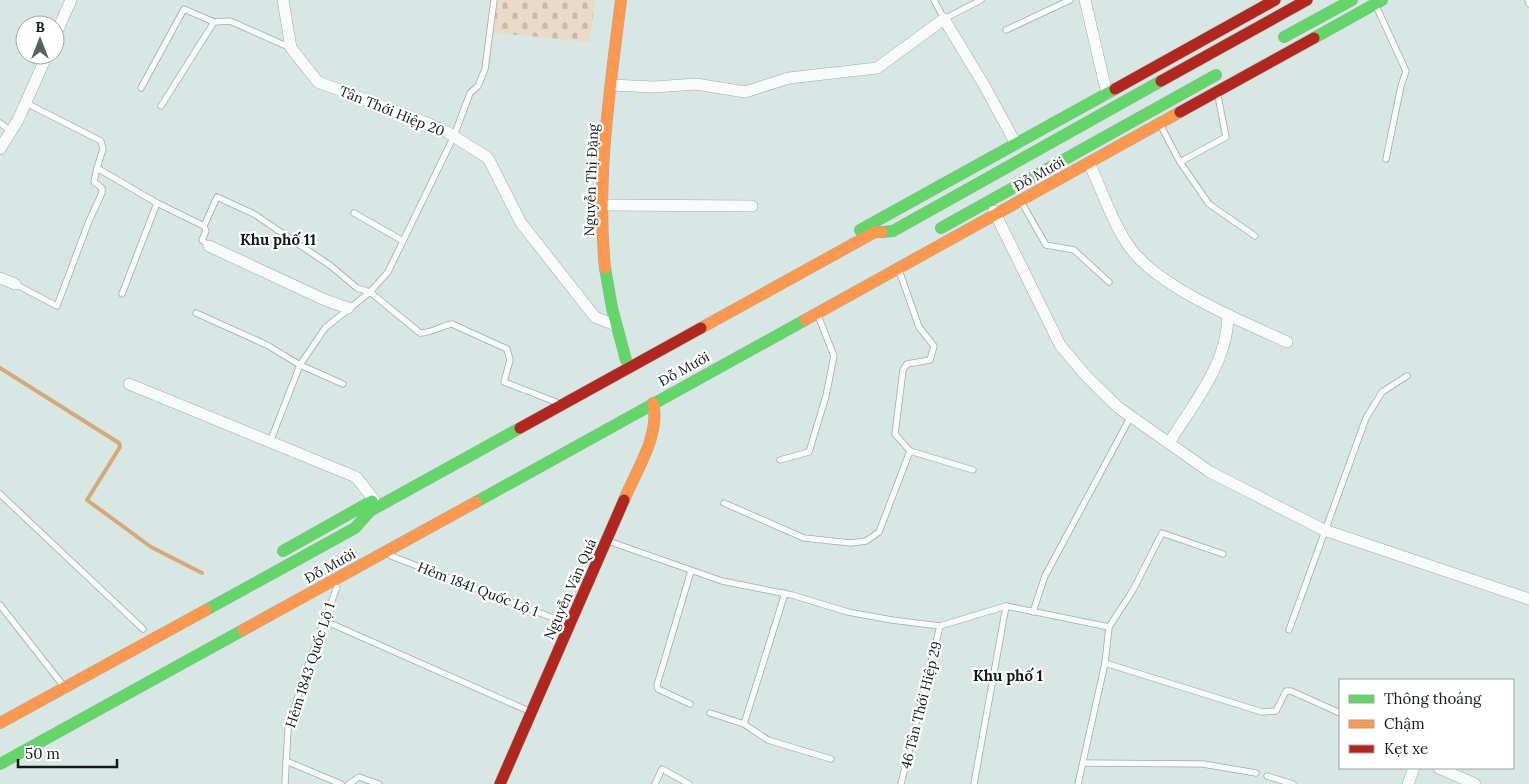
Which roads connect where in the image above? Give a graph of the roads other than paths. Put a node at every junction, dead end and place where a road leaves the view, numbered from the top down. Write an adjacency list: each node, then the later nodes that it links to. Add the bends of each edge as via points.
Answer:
1 (284, 0): 20 (street)
2 (494, 0): 32 (lane, via 485,69 478,86 470,93)
3 (621, 0): 23 (main road, Nguyễn Thị Đặng)
4 (934, 0): 16 (lane)
5 (981, 0): 16 (lane)
6 (1070, 0): 18 (lane)
7 (1085, 0): 26 (street)
8 (1275, 0): 26 (main road, Đỗ Mười)
9 (1307, 0): 65 (main road, Đỗ Mười, via 893,231 875,232)
10 (1352, 0): 19 (main road)
11 (1528, 0): 14 (lane)
12 (66, 2): 15 (street)
13 (1379, 2): 25 (main road, Đỗ Mười); 35 (lane, via 1406,71)
14 (1529, 4)
15 (62, 15)
16 (944, 19): 23 (street, via 877,68 789,78 745,92 696,84 654,87); 33 (street)
17 (214, 22): 20 (lane, via 230,21); 24 (lane, via 184,9); 28 (lane)
18 (1006, 30)
19 (1274, 43)
20 (291, 48): 32 (street, Tân Thới Hiệp 20, via 318,82)
21 (43, 65): 27 (street)
22 (1222, 72): 39 (main road, Đỗ Mười)
23 (611, 85): 42 (main road, Nguyễn Thị Đặng)
24 (141, 88)
25 (1217, 92): 30 (main road, Đỗ Mười); 36 (lane, via 1226,137)
26 (1107, 94): 33 (main road, Đỗ Mười)
27 (26, 103): 31 (street); 38 (lane, via 101,141 103,149)
28 (161, 106)
29 (0, 123): 31 (lane)
30 (1159, 124): 36 (lane); 37 (main road, Đỗ Mười)
31 (11, 132): 34 (street)
32 (454, 136): 49 (lane); 62 (street, Tân Thới Hiệp 20, via 488,158 521,223 595,317)
33 (1016, 144): 65 (main road, Đỗ Mười)
34 (0, 149)
35 (1386, 159)
36 (1180, 162): 48 (lane, via 1208,204)
37 (1089, 163): 40 (main road, Đỗ Mười); 61 (street, via 1131,249 1155,273)
38 (96, 168): 41 (lane); 55 (lane, via 94,182 102,188 102,193 57,306)
39 (989, 201): 45 (street); 47 (main road, Đỗ Mười)
40 (1020, 201): 45 (main road, Đỗ Mười); 54 (lane, via 1046,245 1074,250)
41 (158, 203): 46 (lane); 57 (lane)
42 (603, 205): 43 (street); 62 (main road, Nguyễn Thị Đặng, via 604,256)
43 (752, 206)
44 (354, 213): 49 (lane)
45 (996, 215): 52 (main road, Đỗ Mười); 71 (street, via 1060,345 1087,377)
46 (204, 226): 50 (lane, via 206,231 202,240); 56 (lane, via 218,197 254,214 331,266 357,288)
47 (932, 234)
48 (1255, 236)
49 (403, 241): 56 (lane, via 388,272)
50 (209, 246): 58 (street)
51 (902, 253): 69 (main road, Đỗ Mười, via 891,263)
52 (899, 268): 60 (main road, Đỗ Mười); 74 (lane, via 919,327 934,346 930,360 907,364 903,370 895,434)
53 (0, 278): 55 (street)
54 (1110, 282)
55 (15, 284)
56 (370, 292): 58 (lane); 70 (lane, via 420,333 452,324 507,349 510,360 504,382)
57 (122, 294)
58 (348, 308): 64 (lane, via 325,328)
59 (196, 314): 64 (lane, via 267,345)
60 (817, 314): 69 (main road, Đỗ Mười); 75 (lane, via 834,356 826,396 809,452)
61 (1228, 315): 63 (street); 73 (street, via 1228,331 1220,360)
62 (615, 325): 65 (main road, Nguyễn Thị Đặng)
63 (1287, 342)
64 (300, 364): 68 (lane); 72 (lane)
65 (628, 364): 70 (main road, Đỗ Mười)
66 (1406, 376): 80 (lane, via 1382,392 1366,418)
67 (128, 384): 72 (street)
68 (343, 384)
69 (651, 400): 81 (main road, Nguyễn Văn Quá, via 656,415 652,437); 82 (main road, Đỗ Mười, via 385,547); 83 (main road, Đỗ Mười)
70 (557, 403): 78 (main road, Đỗ Mười); 100 (main road, Đỗ Mười, via 370,511 356,528)
71 (1131, 416): 73 (street); 92 (lane, via 1045,576)
72 (270, 442): 78 (street, via 356,477)
73 (1169, 443): 80 (street, via 1210,472)
74 (910, 451): 76 (lane); 79 (lane, via 879,532 866,541 850,543 804,538)
75 (780, 460)
76 (972, 470)
77 (0, 494): 97 (lane)
78 (374, 500): 85 (main road, Đỗ Mười)
79 (724, 503)
80 (1324, 530): 89 (street); 98 (lane)
81 (608, 542): 86 (lane); 94 (main road, Nguyễn Văn Quá)
82 (370, 548)
83 (384, 554): 87 (main road, Đỗ Mười); 94 (lane, Hẻm 1841 Quốc Lộ 1)
84 (1223, 554): 96 (lane, via 1162,532 1133,590)
85 (274, 556)
86 (691, 571): 88 (lane); 101 (lane, via 657,685 658,689)
87 (340, 578): 93 (lane, Hẻm 1843 Quốc Lộ 1); 110 (main road, Đỗ Mười)
88 (785, 594): 95 (lane, via 848,612); 106 (lane)
89 (1529, 599)
90 (1006, 606): 92 (lane); 95 (lane); 123 (lane)
91 (0, 607): 100 (lane)
92 (1033, 612): 96 (lane)
93 (325, 621): 102 (lane); 108 (lane, Hẻm 1843 Quốc Lộ 1, via 288,729)
94 (571, 625): 102 (main road, Nguyễn Văn Quá)
95 (940, 626): 122 (lane, 46 Tân Thới Hiệp 29)
96 (1109, 627): 99 (lane)
97 (143, 629)
98 (1289, 630)
99 (1105, 663): 104 (lane, via 1262,712 1276,710 1282,696 1291,691); 109 (lane)
100 (65, 687): 105 (main road, Đỗ Mười)
101 (690, 704)
102 (533, 713): 119 (main road, Nguyễn Văn Quá)
103 (710, 713): 106 (lane)
104 (1339, 713)
105 (0, 723)
106 (744, 724): 107 (lane, via 768,740)
107 (831, 760)
108 (286, 761): 115 (lane, Hẻm 1843 Quốc Lộ 1); 116 (lane)
109 (1083, 763): 113 (lane, via 1203,764); 124 (lane)
110 (0, 764)
111 (1414, 769): 126 (street)
112 (1441, 769): 127 (street)
113 (1256, 773)
114 (1267, 776): 125 (lane)
115 (285, 784)
116 (341, 784)
117 (349, 784): 118 (lane, via 359,776)
118 (379, 784)
119 (500, 784)
120 (654, 784): 121 (lane, via 662,769)
121 (689, 784)
122 (901, 784)
123 (974, 784)
124 (1078, 784)
125 (1293, 784)
126 (1408, 784)
127 (1476, 784)

